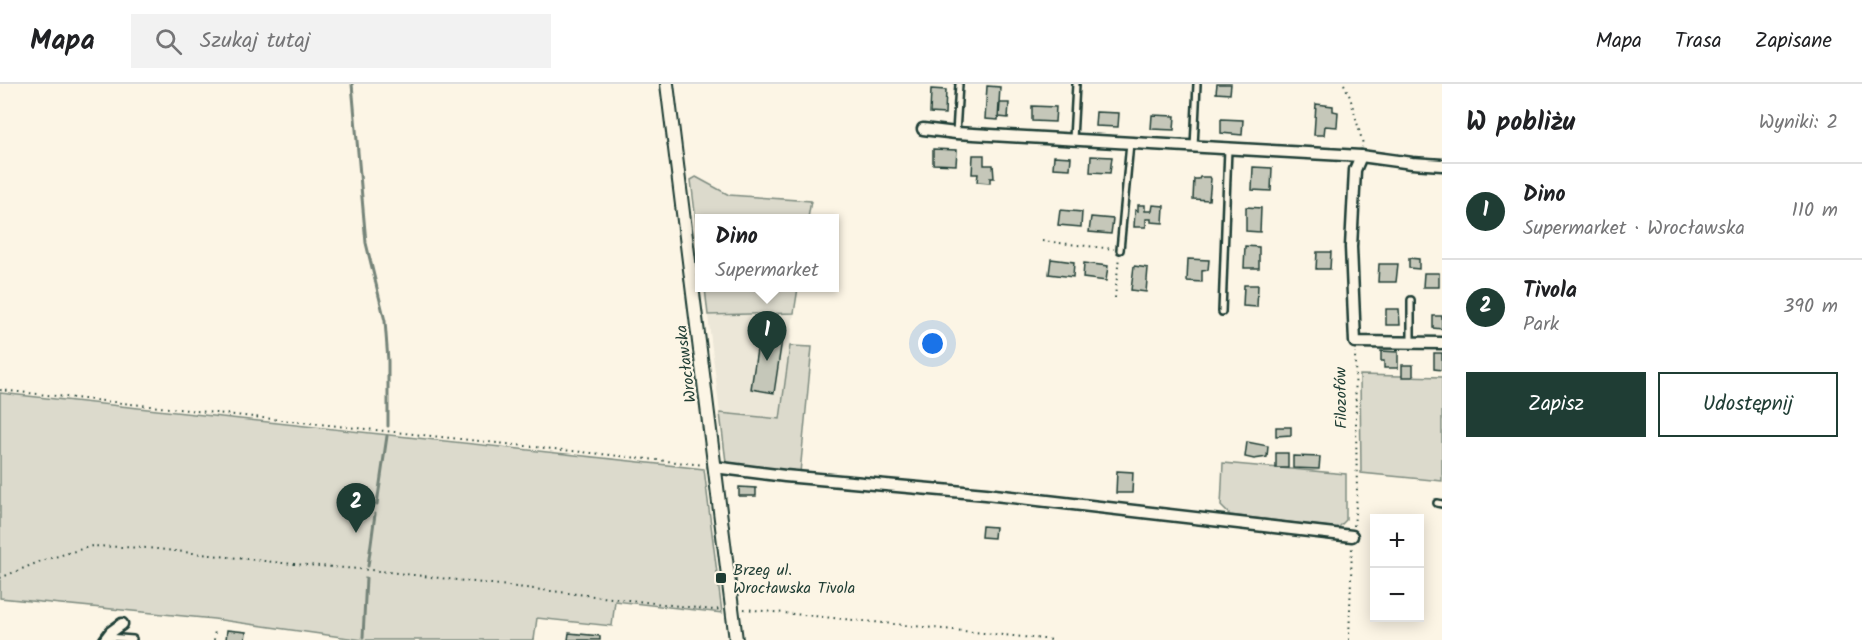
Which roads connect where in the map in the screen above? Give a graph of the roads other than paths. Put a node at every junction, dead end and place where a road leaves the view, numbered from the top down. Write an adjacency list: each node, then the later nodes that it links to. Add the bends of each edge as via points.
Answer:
1 (667, 84): 18 (street, Wrocławska)
2 (959, 84): 6 (lane)
3 (1076, 84): 7 (lane)
4 (1197, 84): 9 (lane)
5 (923, 129): 6 (street)
6 (956, 133): 7 (street)
7 (1073, 139): 8 (street)
8 (1130, 143): 9 (street); 13 (lane)
9 (1194, 147): 10 (street)
10 (1228, 148): 11 (street); 15 (lane)
11 (1361, 156): 12 (street); 16 (street, via 1355,170 1351,248 1355,342)
12 (1442, 165)
13 (1120, 250)
14 (1411, 300): 16 (lane)
15 (1222, 312)
16 (1411, 342): 17 (street)
17 (1442, 343)
18 (714, 467): 19 (street); 23 (street, Wrocławska)
19 (1352, 536)
20 (122, 624): 21 (street)
21 (106, 639): 22 (lane)
22 (133, 639)
23 (736, 640)

